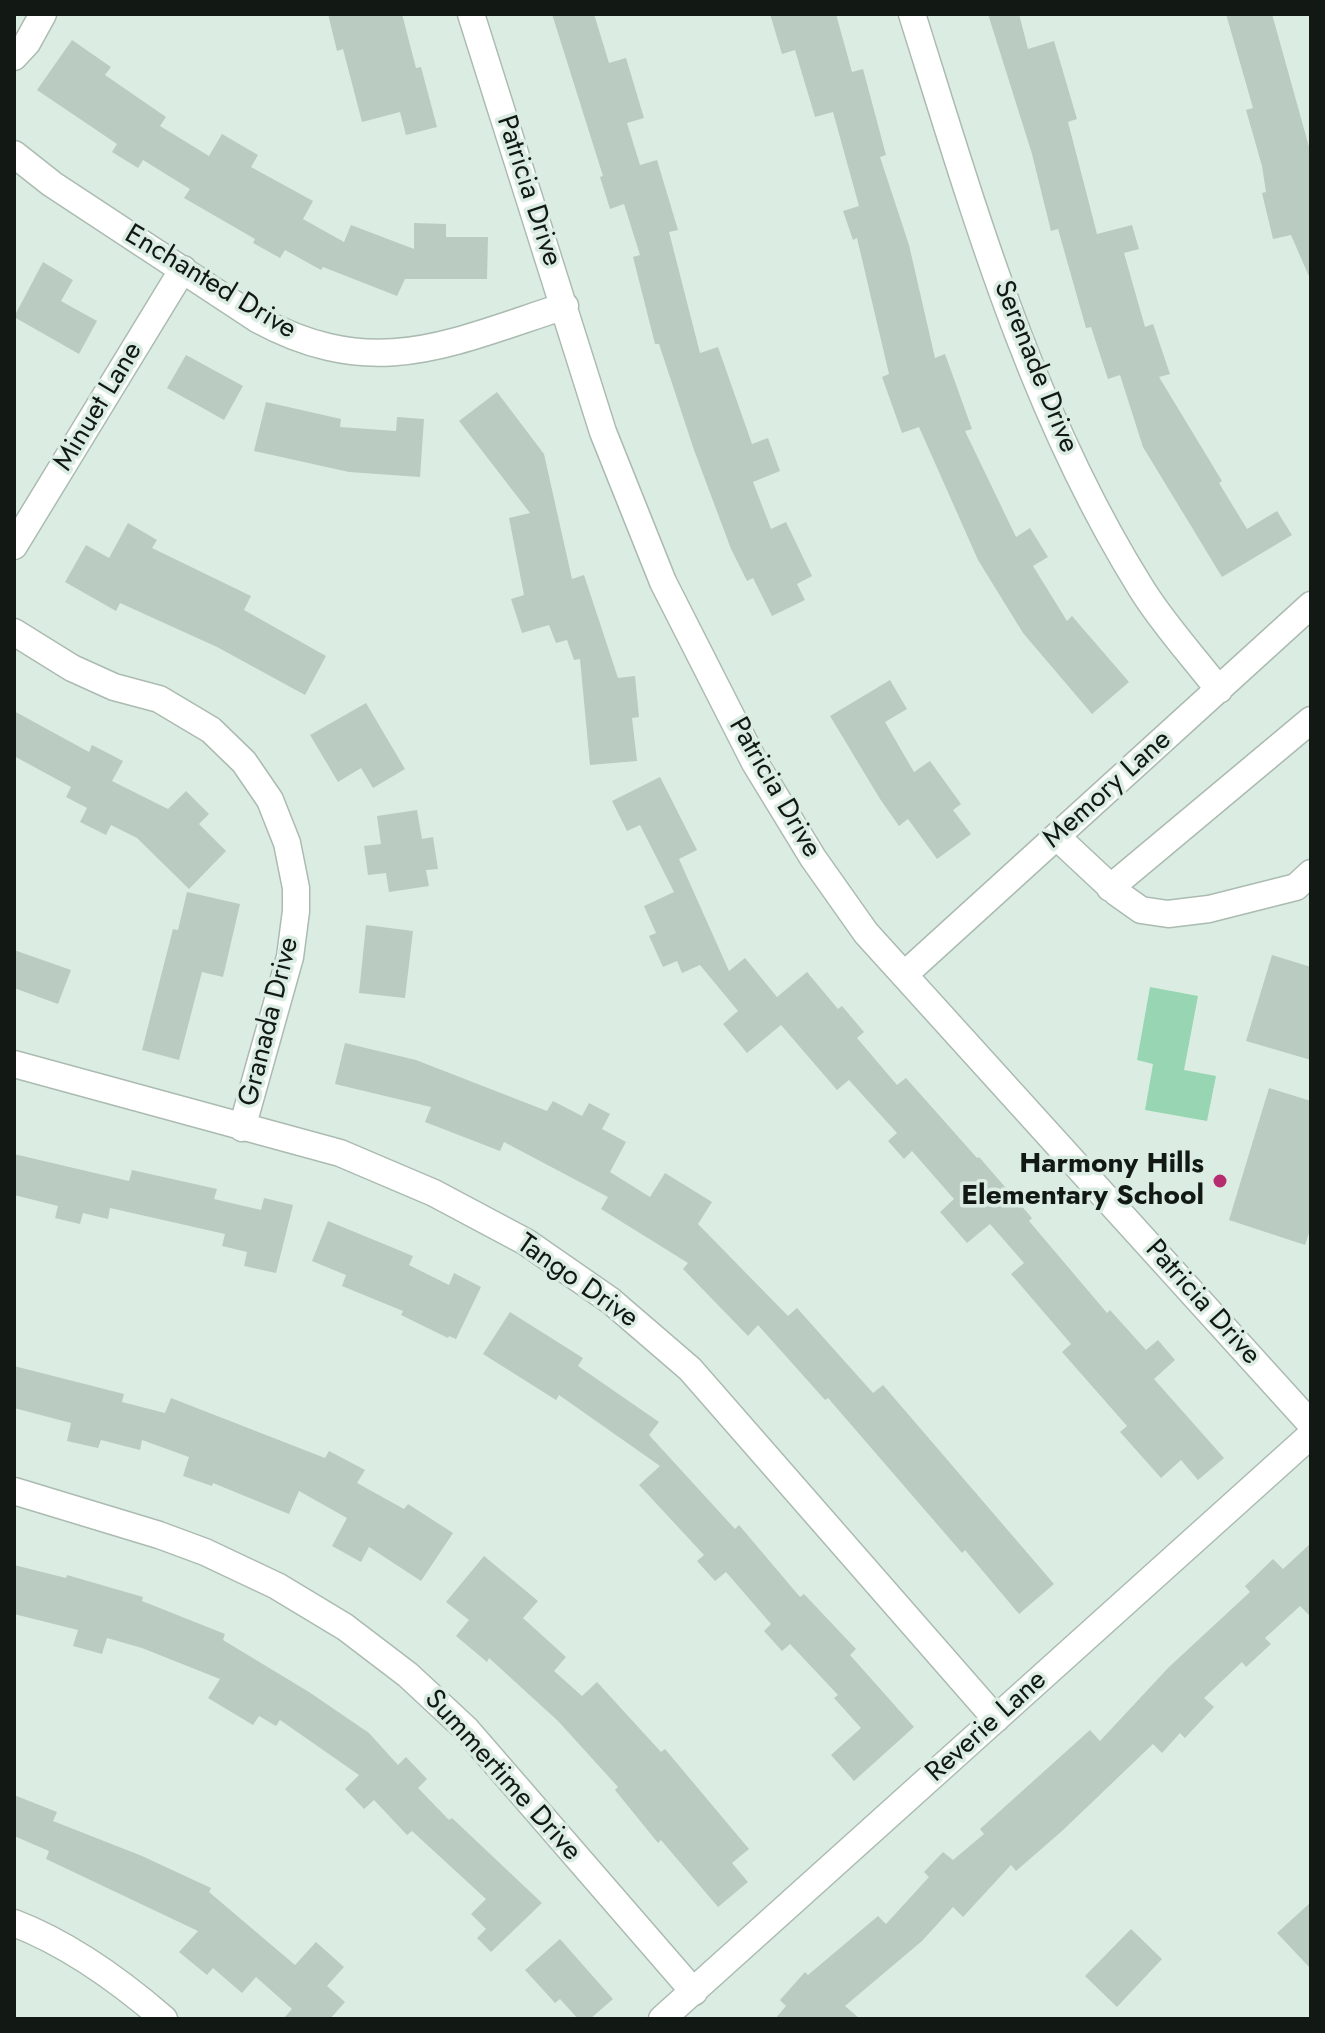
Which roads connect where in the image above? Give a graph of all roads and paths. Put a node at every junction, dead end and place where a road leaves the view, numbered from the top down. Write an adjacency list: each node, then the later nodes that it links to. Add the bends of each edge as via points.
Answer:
1 (43, 14): 4 (street)
2 (471, 14): 7 (street, Patricia Drive)
3 (912, 14): 11 (street, Serenade Drive, via 1042,398 1142,590)
4 (14, 57)
5 (14, 154): 6 (street, Enchanted Drive)
6 (183, 269): 7 (street, Enchanted Drive, via 279,331 351,352 425,350); 8 (street, Minuet Lane)
7 (565, 306): 16 (street, Patricia Drive, via 603,432 663,582 755,763 813,858 866,933)
8 (14, 546)
9 (1311, 605): 11 (street, Memory Lane)
10 (14, 632): 18 (street, Granada Drive, via 72,668 159,699 211,730 244,762 270,800 287,843 296,911 290,957)
11 (1219, 690): 13 (street, Memory Lane)
12 (1311, 720): 15 (street)
13 (1057, 837): 15 (street); 16 (street, Memory Lane)
14 (1311, 873): 15 (street, via 1296,887 1168,914 1141,910)
15 (1110, 888)
16 (904, 975): 19 (street, Patricia Drive)
17 (14, 1064): 18 (street, Tango Drive)
18 (242, 1128): 22 (street, Tango Drive, via 340,1153 434,1193 526,1242 611,1301 690,1369)
19 (1311, 1424)
20 (1311, 1435): 22 (street, Reverie Lane)
21 (14, 1491): 24 (street, Summertime Drive, via 205,1552 277,1586 345,1627 466,1729)
22 (996, 1719): 24 (street, Reverie Lane)
23 (14, 1923): 25 (street, via 85,1960)
24 (694, 1992): 26 (street, Reverie Lane)
25 (164, 2019)
26 (662, 2019)

